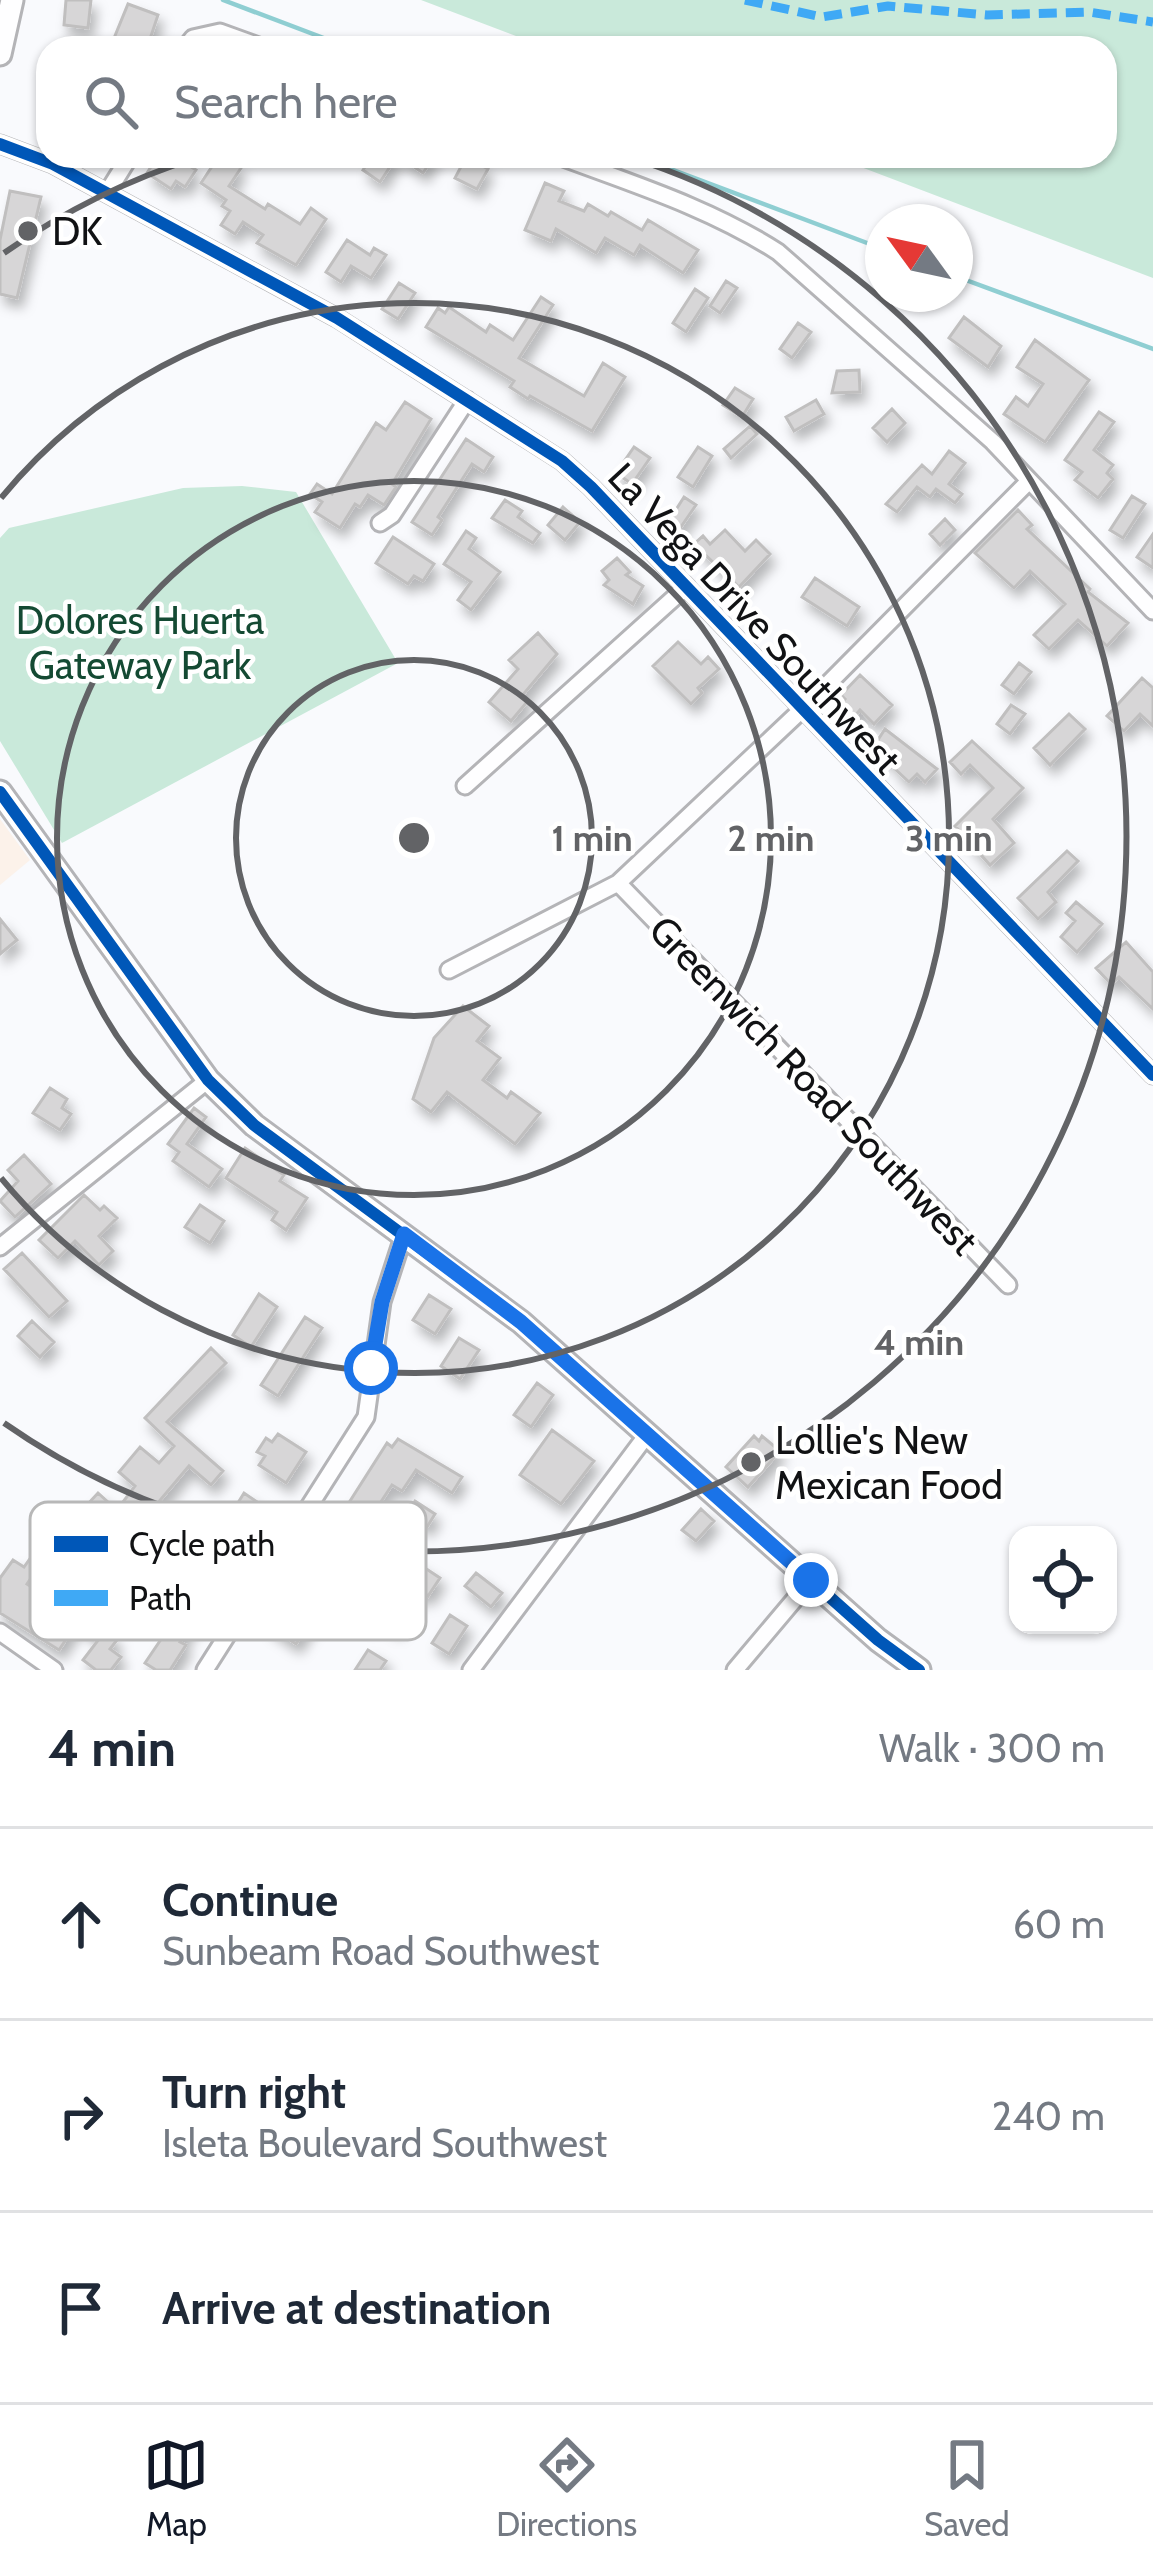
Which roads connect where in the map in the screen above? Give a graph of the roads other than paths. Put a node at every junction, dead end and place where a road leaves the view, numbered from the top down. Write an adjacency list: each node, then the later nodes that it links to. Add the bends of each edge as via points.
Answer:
1 (12, 0): 2 (main road)
2 (0, 55)
3 (0, 144): 4 (street, La Vega Drive Southwest)
4 (36, 158)
5 (60, 168): 8 (street, La Vega Drive Southwest)
6 (122, 168): 8 (street)
7 (590, 168): 10 (street, via 739,227 778,252)
8 (106, 193): 9 (street, La Vega Drive Southwest, via 337,318)
9 (466, 400): 11 (street); 12 (street, La Vega Drive Southwest, via 562,461)
10 (1029, 482): 13 (street); 14 (street, Greenwich Road Southwest)
11 (380, 523)
12 (686, 587): 14 (street, La Vega Drive Southwest); 15 (street)
13 (1153, 611)
14 (801, 710): 17 (street, Greenwich Road Southwest); 19 (street, La Vega Drive Southwest)
15 (465, 786)
16 (0, 792): 20 (main road)
17 (618, 883): 18 (street); 23 (street, Greenwich Road Southwest)
18 (449, 970)
19 (1153, 1075)
20 (208, 1080): 21 (main road, via 254,1125); 22 (street)
21 (404, 1234): 24 (main road, via 521,1322); 25 (street, via 382,1302 366,1417)
22 (0, 1247)
23 (1009, 1286)
24 (646, 1436): 26 (main road); 31 (street)
25 (312, 1502)
26 (811, 1580): 32 (street); 33 (main road)
27 (0, 1632): 29 (street)
28 (224, 1640): 30 (street)
29 (54, 1670)
30 (205, 1670)
31 (472, 1670)
32 (735, 1670)
33 (920, 1670)

